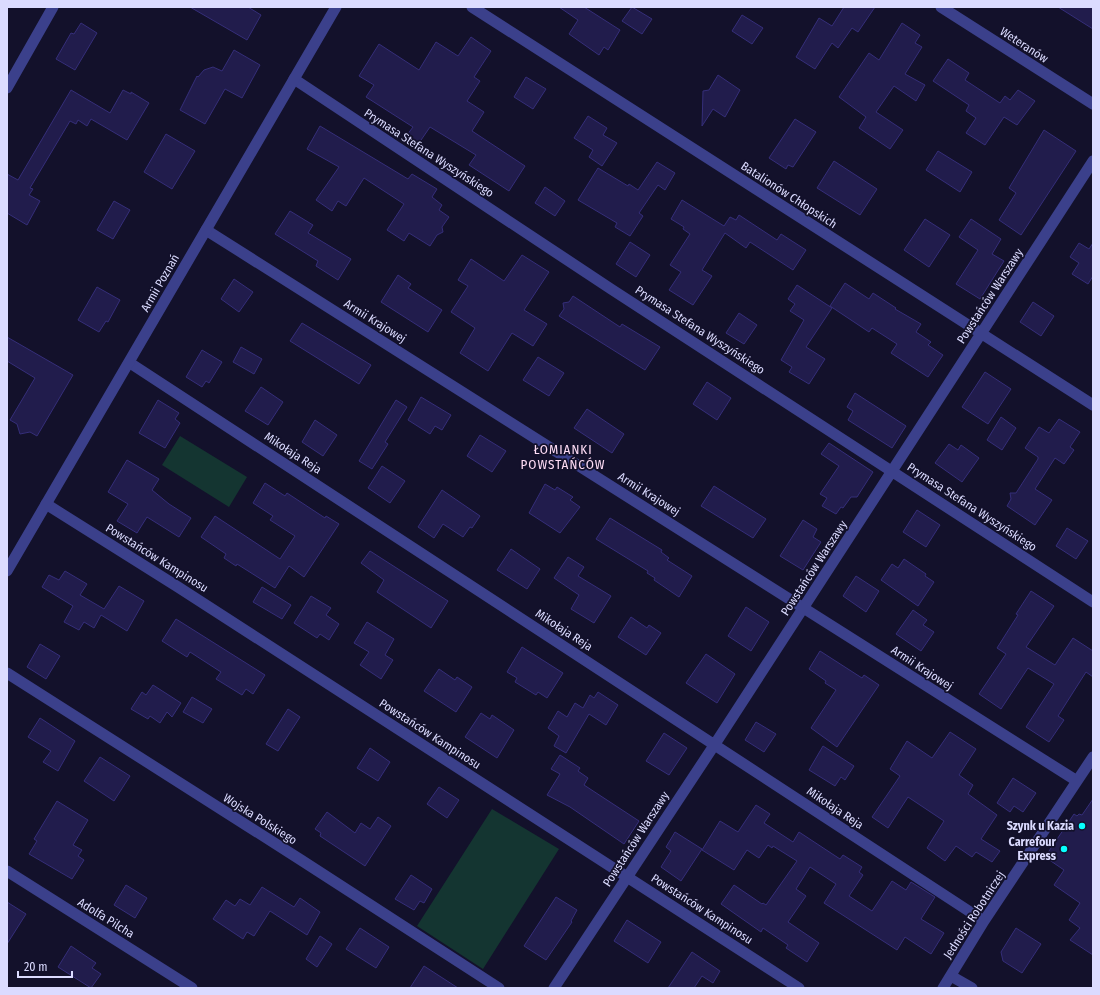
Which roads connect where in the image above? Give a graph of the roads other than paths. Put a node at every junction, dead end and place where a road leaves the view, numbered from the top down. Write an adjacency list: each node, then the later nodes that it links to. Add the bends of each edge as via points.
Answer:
1 (53, 7): 6 (street)
2 (336, 7): 5 (street, Armii Poznań)
3 (472, 7): 10 (street, Batalionów Chłopskich)
4 (941, 7): 7 (street, Weteranów)
5 (294, 79): 9 (street, Armii Poznań); 13 (street, Prymasa Stefana Wyszyńskiego, via 611,289)
6 (7, 88)
7 (1093, 104)
8 (1093, 161): 10 (street, Powstańców Warszawy)
9 (206, 230): 11 (street, Armii Poznań); 17 (street, Armii Krajowej)
10 (980, 333): 12 (street, Batalionów Chłopskich); 13 (street, Powstańców Warszawy)
11 (130, 363): 14 (street, Armii Poznań); 19 (street, Mikołaja Reja)
12 (1093, 405)
13 (893, 471): 16 (street, Prymasa Stefana Wyszyńskiego); 17 (street, Powstańców Warszawy)
14 (46, 504): 15 (street, Armii Poznań); 23 (street, Powstańców Kampinosu)
15 (7, 571)
16 (1093, 602)
17 (804, 607): 19 (street, Powstańców Warszawy); 21 (street, Armii Krajowej)
18 (7, 674): 27 (street, Wojska Polskiego)
19 (715, 744): 23 (street, Powstańców Warszawy); 24 (street, Mikołaja Reja)
20 (1093, 757): 21 (street, Jedności Robotniczej)
21 (1077, 781): 24 (street, Jedności Robotniczej)
22 (7, 871): 26 (street, Adolfa Pilcha)
23 (628, 876): 28 (street, Powstańców Warszawy); 29 (street, Powstańców Kampinosu)
24 (984, 921): 25 (street, Jedności Robotniczej)
25 (951, 976): 30 (street, Jedności Robotniczej); 31 (street)
26 (192, 988)
27 (498, 988)
28 (554, 988)
29 (799, 988)
30 (943, 988)
31 (972, 988)

